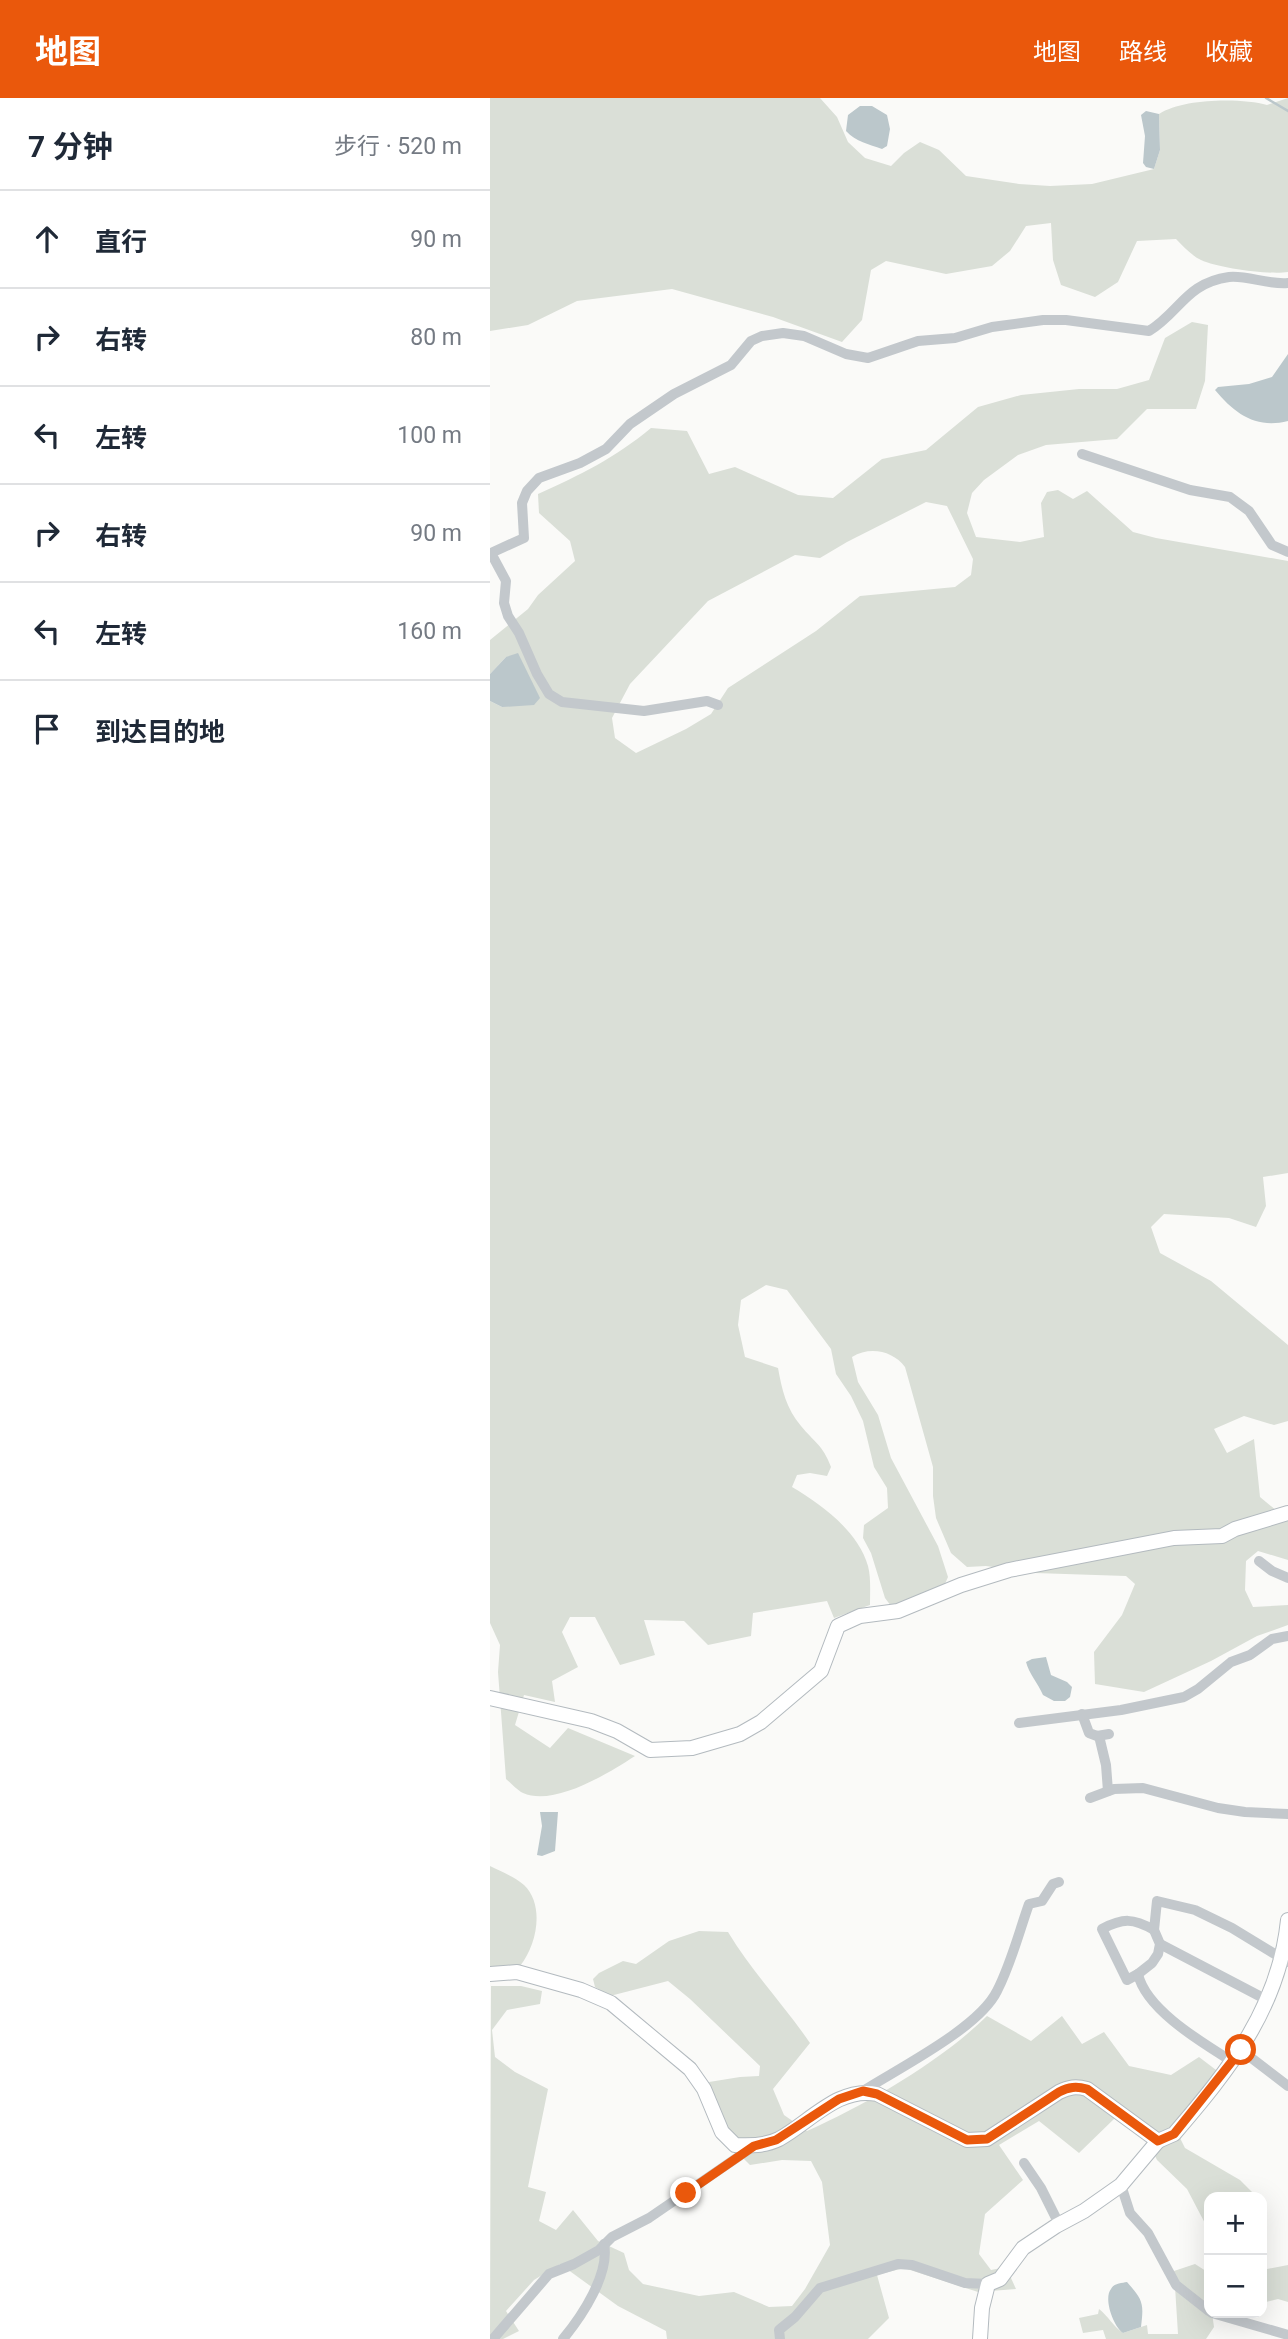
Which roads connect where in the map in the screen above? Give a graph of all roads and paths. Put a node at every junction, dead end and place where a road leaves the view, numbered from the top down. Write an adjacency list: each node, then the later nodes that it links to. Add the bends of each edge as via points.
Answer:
1 (1288, 283): 4 (street, via 1274,285 1231,276 1212,282 1196,288 1149,331 1044,320 918,341 868,358 804,336 762,336 751,341 731,365 674,394 630,424 606,449 539,478 522,503 524,538 491,553 506,581 508,616 550,694 562,702 644,710 706,701)
2 (1082, 454): 3 (street, via 1190,490 1230,498 1249,511 1272,545)
3 (1288, 552)
4 (718, 705)
5 (1288, 1513): 9 (street, via 1222,1536 1174,1538 1009,1570 898,1611 860,1616 838,1626 821,1671 761,1722 740,1734 692,1748 650,1750 591,1721)
6 (1259, 1561): 7 (street)
7 (1288, 1578)
8 (1288, 1636): 10 (street, via 1272,1639 1231,1662 1184,1697)
9 (490, 1698)
10 (1082, 1714): 11 (street); 12 (street, via 1089,1733 1104,1735)
11 (1019, 1723)
12 (1108, 1791): 13 (street); 14 (street, via 1143,1788 1218,1808)
13 (1090, 1798)
14 (1288, 1814)
15 (1059, 1882): 25 (street, via 1042,1901 1029,1904 997,1993 984,2008 951,2036)
16 (1288, 1920): 19 (street)
17 (1154, 1930): 18 (street); 19 (street, via 1157,1902 1195,1910); 21 (street, via 1143,1923 1120,1920 1102,1929 1127,1980)
18 (1160, 1944): 21 (street, via 1152,1963); 22 (street)
19 (1285, 1961): 22 (street)
20 (490, 1974): 27 (street, via 517,1972 611,2003 690,2069 704,2088 722,2132 735,2145)
21 (1138, 1974): 23 (street, via 1141,1988 1196,2038)
22 (1269, 2001): 23 (street)
23 (1237, 2056): 24 (street); 26 (street, via 1174,2134)
24 (1288, 2086)
25 (863, 2091): 26 (street, via 967,2140 987,2139 1067,2087 1079,2087); 27 (street, via 839,2099 776,2140)
26 (1158, 2141): 29 (street)
27 (754, 2146): 31 (street)
28 (1024, 2164): 30 (street)
29 (1121, 2185): 30 (street); 33 (street, via 1130,2213 1148,2233 1176,2285)
30 (1059, 2224): 32 (street, via 1023,2248 1000,2279)
31 (604, 2244): 36 (street, via 550,2274); 37 (street, via 606,2256 597,2281 581,2317)
32 (988, 2284): 38 (street, via 965,2283 898,2264 820,2288 779,2330); 39 (street)
33 (1204, 2307)
34 (1231, 2318): 35 (street)
35 (1288, 2335)
36 (493, 2339)
37 (564, 2339)
38 (779, 2339)
39 (981, 2339)

